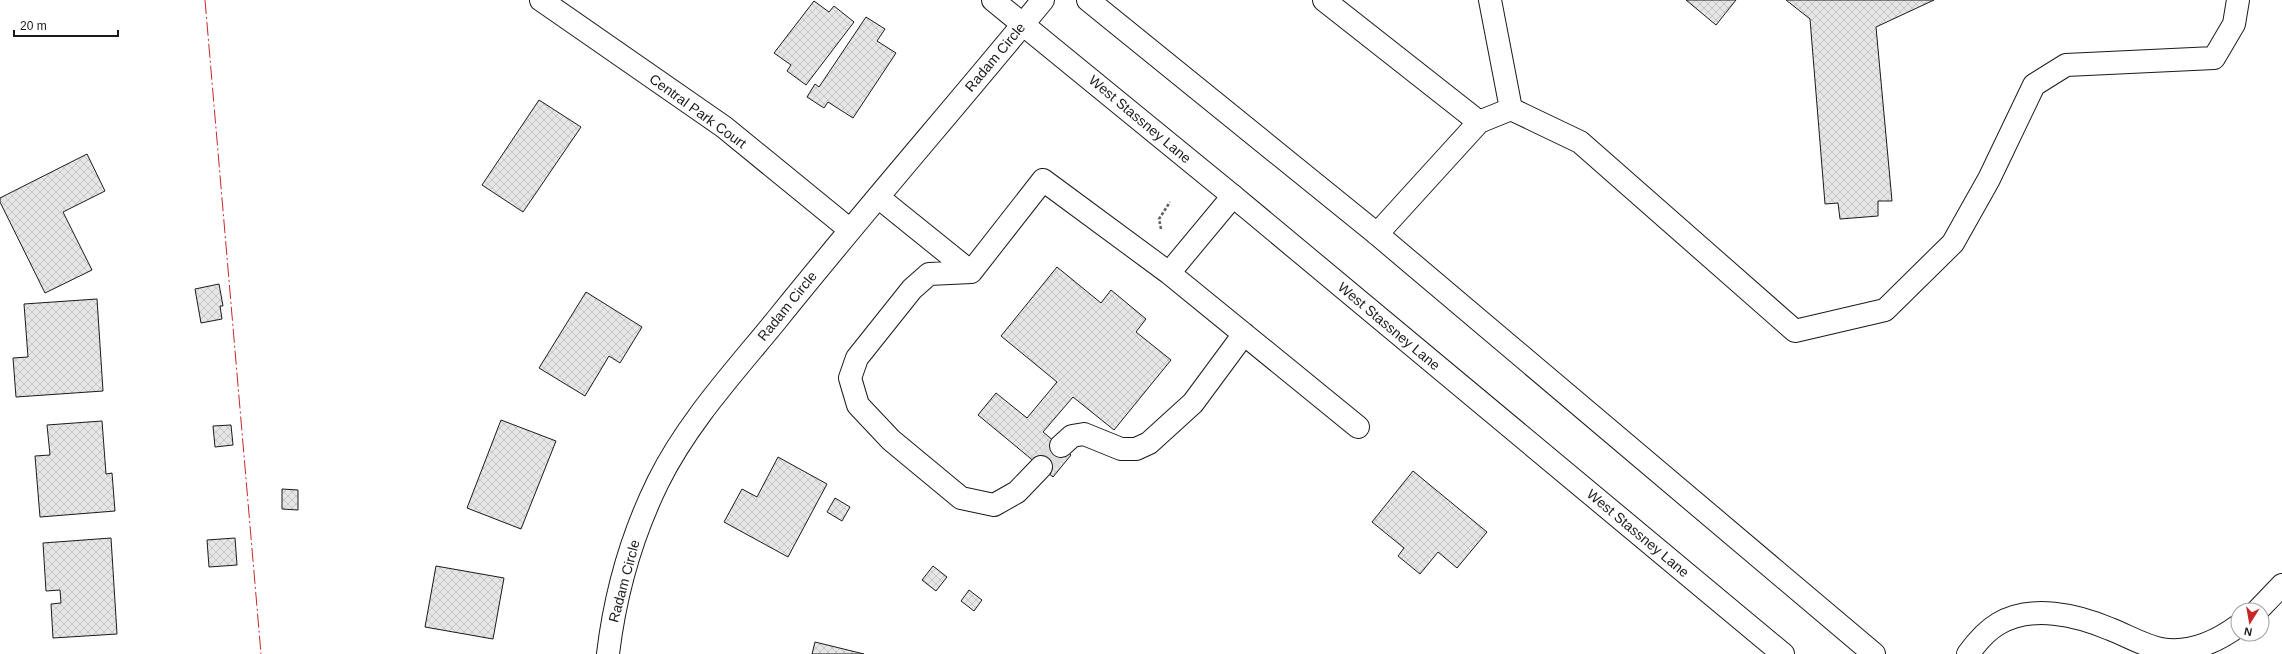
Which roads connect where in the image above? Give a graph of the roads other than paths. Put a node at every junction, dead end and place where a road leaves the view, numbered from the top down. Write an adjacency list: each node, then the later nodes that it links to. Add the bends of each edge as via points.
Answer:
1 (541, 0): 13 (main road, Central Park Court, via 724,127)
2 (993, 0): 8 (main road, West Stassney Lane)
3 (1044, 0): 8 (main road, Radam Circle)
4 (1088, 0): 14 (main road)
5 (1324, 0): 10 (main road)
6 (1490, 0): 9 (main road)
7 (2238, 0): 9 (main road, via 2234,24 2214,58 2066,65 2034,85 1989,179 1953,243 1885,310 1795,331 1580,142)
8 (1024, 24): 11 (main road, West Stassney Lane); 12 (main road, Radam Circle)
9 (1511, 109): 10 (main road)
10 (1479, 122): 14 (main road)
11 (1233, 196): 16 (main road); 25 (main road, West Stassney Lane)
12 (878, 197): 13 (main road, Radam Circle); 15 (main road)
13 (849, 229): 24 (main road, Radam Circle, via 705,408 659,480 632,548 620,589)
14 (1377, 234): 26 (main road)
15 (972, 272): 16 (main road, via 1043,180); 20 (main road, via 929,274 912,289 856,358 850,378 858,405 891,440 961,498 994,505 1017,492)
16 (1169, 273): 17 (main road)
17 (1244, 334): 18 (main road); 19 (main road, via 1193,403 1149,443 1136,449 1121,449 1084,434 1072,436)
18 (1358, 427)
19 (1060, 446)
20 (1041, 467)
21 (2282, 585): 22 (main road)
22 (2266, 602)
23 (2230, 632): 27 (main road, via 2221,639 2188,649 2161,649 2091,621 2058,614 2022,614 1998,624 1980,639)
24 (608, 654)
25 (1783, 654)
26 (1874, 654)
27 (1968, 654)

